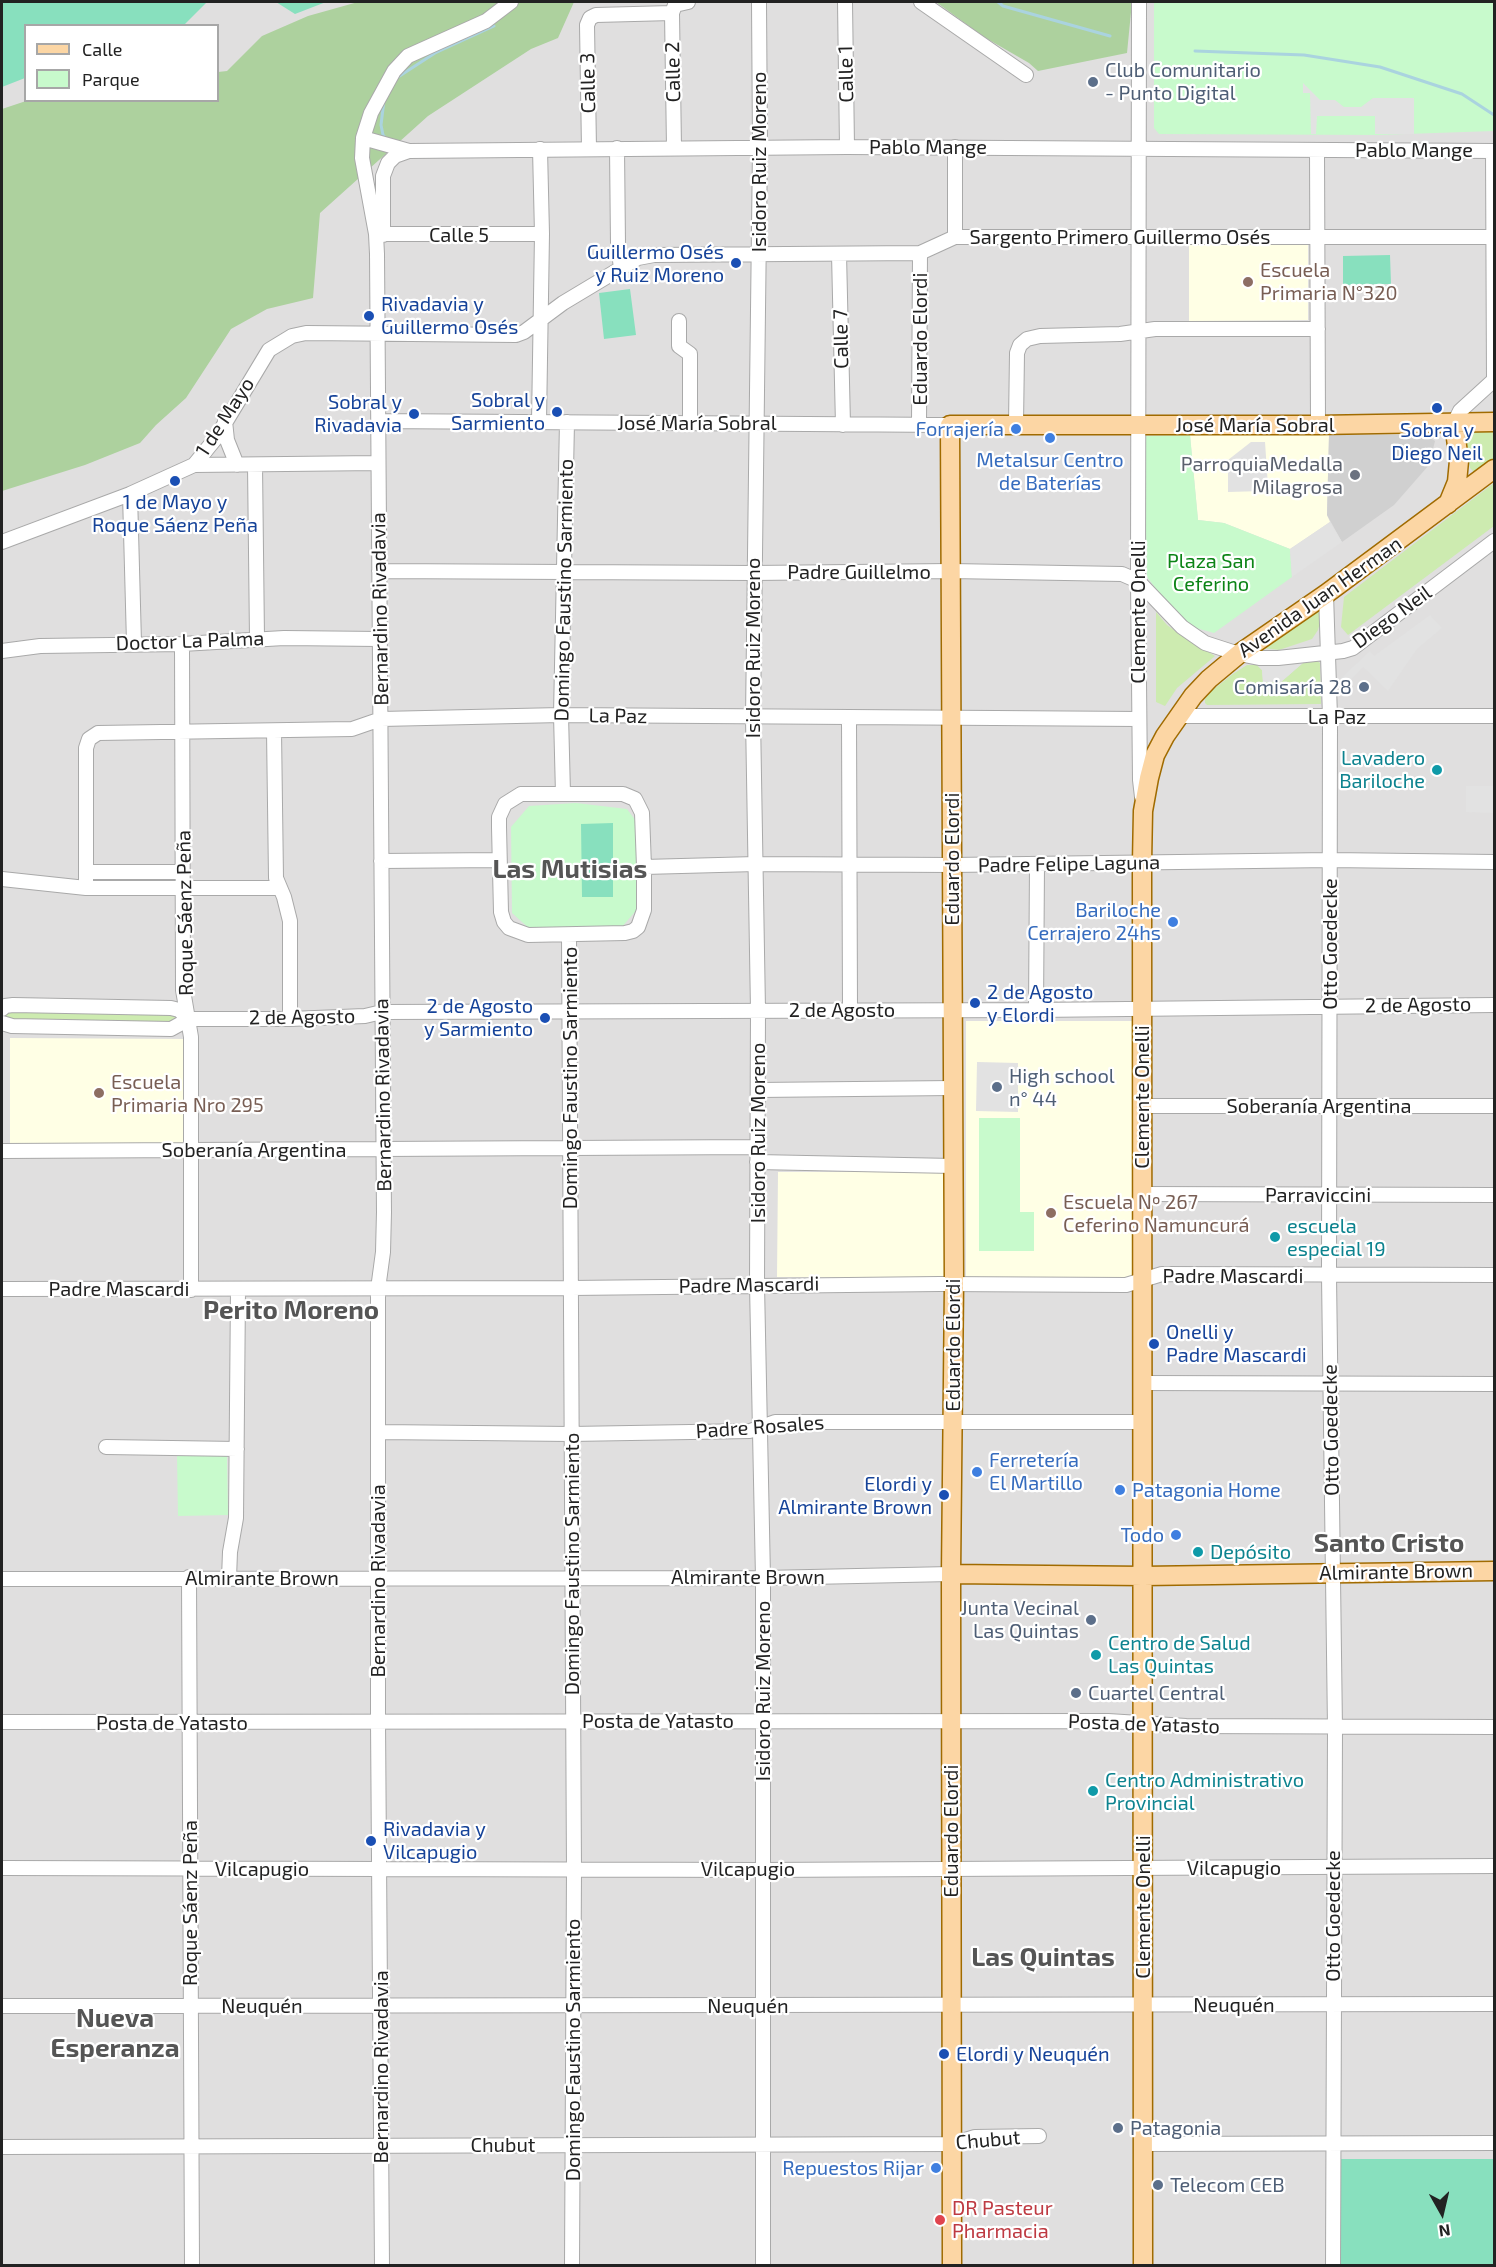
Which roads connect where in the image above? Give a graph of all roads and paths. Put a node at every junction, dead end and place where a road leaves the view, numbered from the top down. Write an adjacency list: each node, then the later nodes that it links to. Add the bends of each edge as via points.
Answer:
1 (511, 2): 10 (street, Bernardino Rivadavia, via 486,21 408,56 380,93)
2 (682, 2): 3 (street); 8 (street, Calle 2, via 675,5)
3 (688, 2)
4 (759, 2): 11 (street, Isidoro Ruiz Moreno)
5 (845, 2): 12 (street, Calle 1)
6 (921, 2): 9 (street)
7 (1138, 2): 18 (street, Clemente Onelli)
8 (672, 13): 14 (street, Calle 3, via 590,18); 16 (street, Calle 2)
9 (1026, 75)
10 (363, 138): 20 (street, Pablo Mange); 23 (street, Bernardino Rivadavia, via 362,158)
11 (760, 147): 12 (street, Pablo Mange); 16 (street, Pablo Mange); 28 (street, Isidoro Ruiz Moreno)
12 (847, 147): 13 (street, Pablo Mange)
13 (955, 147): 18 (street, Pablo Mange); 26 (street)
14 (589, 148): 15 (street, Pablo Mange); 17 (street, Pablo Mange)
15 (616, 148): 16 (street, Pablo Mange); 31 (street)
16 (674, 148)
17 (540, 149): 20 (street, Pablo Mange); 22 (street)
18 (1139, 149): 19 (street, Pablo Mange); 24 (street, Clemente Onelli)
19 (1317, 150): 21 (street, Pablo Mange); 25 (street)
20 (409, 151): 23 (street, Bernardino Rivadavia, via 395,156 383,176)
21 (1494, 151): 27 (street)
22 (542, 234): 23 (street, Calle 5); 32 (street)
23 (379, 235): 36 (street, Bernardino Rivadavia)
24 (1138, 236): 25 (street, Sargento Primero Guillermo Osés); 26 (street, Sargento Primero Guillermo Osés); 35 (street, Clemente Onelli)
25 (1318, 236): 27 (street, Sargento Primero Guillermo Osés); 34 (street)
26 (955, 237): 29 (street, Sargento Primero Guillermo Osés)
27 (1494, 237): 37 (street)
28 (759, 253): 30 (street, Sargento Primero Guillermo Osés); 31 (street, Sargento Primero Guillermo Osés, via 654,255 638,258); 45 (street, Isidoro Ruiz Moreno)
29 (920, 253): 30 (street, Sargento Primero Guillermo Osés); 49 (street, Eduardo Elordi)
30 (839, 254): 46 (street, Calle 7)
31 (621, 268): 32 (street, Sargento Primero Guillermo Osés)
32 (541, 319): 36 (street, Sargento Primero Guillermo Osés, via 516,335); 40 (street)
33 (679, 321): 43 (street, via 679,346 690,354)
34 (1318, 329): 35 (street); 51 (street)
35 (1139, 331): 47 (street, via 1027,339 1017,353); 48 (street, Clemente Onelli)
36 (376, 334): 38 (street, 1 de Mayo, via 306,333 280,342 269,350); 39 (street, Bernardino Rivadavia)
37 (1494, 381): 44 (street, via 1460,411)
38 (225, 421): 53 (street, 1 de Mayo); 54 (street, via 227,440)
39 (378, 421): 40 (street, José María Sobral); 52 (street, Bernardino Rivadavia)
40 (539, 422): 41 (street, José María Sobral)
41 (567, 422): 43 (street, José María Sobral); 62 (street, Domingo Faustino Sarmiento)
42 (1494, 422): 44 (main road, José María Sobral)
43 (690, 423): 45 (street, José María Sobral)
44 (1454, 423): 51 (main road, José María Sobral); 58 (main road, via 1459,461)
45 (756, 424): 46 (street, José María Sobral); 64 (street, Isidoro Ruiz Moreno)
46 (843, 424): 49 (street, José María Sobral)
47 (1016, 424): 48 (main road, José María Sobral); 50 (main road, José María Sobral)
48 (1138, 424): 51 (main road, José María Sobral); 65 (street, Clemente Onelli)
49 (919, 425): 50 (street, José María Sobral)
50 (950, 425): 63 (main road, Eduardo Elordi)
51 (1318, 425)
52 (378, 464): 55 (street); 61 (street, Bernardino Rivadavia)
53 (194, 465): 54 (street); 57 (street, 1 de Mayo)
54 (237, 465): 55 (street)
55 (255, 465): 67 (street)
56 (1494, 469): 58 (main road, Avenida Juan Herman)
57 (130, 494): 60 (street, 1 de Mayo); 69 (street)
58 (1447, 506): 66 (main road, Avenida Juan Herman)
59 (1494, 541): 72 (street, Diego Neil, via 1353,648)
60 (2, 542)
61 (379, 571): 62 (street, Padre Guillelmo); 68 (street, Bernardino Rivadavia)
62 (562, 571): 64 (street, Padre Guillelmo); 74 (street, Domingo Faustino Sarmiento)
63 (951, 571): 64 (street, Padre Guillelmo); 65 (street, Padre Guillelmo, via 1122,574); 80 (main road, Eduardo Elordi)
64 (753, 573): 78 (street, Isidoro Ruiz Moreno)
65 (1138, 581): 73 (street, via 1192,636); 82 (street, Clemente Onelli)
66 (1326, 594): 72 (street, Otto Goedecke); 73 (main road, Avenida Juan Herman)
67 (257, 639): 68 (street, Doctor La Palma); 70 (street, Doctor La Palma)
68 (379, 639): 81 (street, Bernardino Rivadavia)
69 (134, 644): 70 (street, Doctor La Palma); 71 (street, Doctor La Palma)
70 (182, 644): 83 (street, Roque Sáenz Peña)
71 (2, 651)
72 (1327, 653): 73 (street, Diego Neil, via 1278,658); 77 (street, Otto Goedecke)
73 (1239, 654): 75 (main road, Avenida Juan Herman, via 1209,678)
74 (561, 715): 78 (street, La Paz); 81 (street, La Paz); 85 (street, Domingo Faustino Sarmiento)
75 (1179, 716): 77 (street, La Paz); 86 (main road, Avenida Juan Herman, via 1155,755)
76 (1494, 716): 77 (street, La Paz)
77 (1330, 717): 88 (street, Otto Goedecke)
78 (753, 718): 79 (street, La Paz); 92 (street, Isidoro Ruiz Moreno)
79 (849, 718): 80 (street, La Paz); 94 (street)
80 (951, 718): 82 (street, La Paz); 95 (main road, Eduardo Elordi)
81 (381, 719): 84 (street, La Paz, via 352,729); 89 (street, Bernardino Rivadavia)
82 (1139, 719): 86 (street, Clemente Onelli)
83 (182, 731): 84 (street, La Paz); 97 (street, La Paz, via 98,733 89,739); 98 (street, Roque Sáenz Peña)
84 (274, 731): 101 (street, via 276,878)
85 (562, 794): 87 (street, via 521,794 506,804 500,817); 96 (street, via 623,794 635,799 642,813)
86 (1143, 811): 91 (main road, Clemente Onelli)
87 (499, 860): 89 (street); 103 (street, via 501,912 509,928 528,935)
88 (1330, 860): 90 (street, Padre Felipe Laguna); 91 (street, Padre Felipe Laguna); 105 (street, Otto Goedecke)
89 (381, 861): 112 (street, Bernardino Rivadavia)
90 (1494, 862)
91 (1142, 863): 93 (street, Padre Felipe Laguna); 108 (main road, Clemente Onelli)
92 (756, 864): 94 (street, Padre Felipe Laguna); 96 (street, Padre Felipe Laguna); 109 (street, Isidoro Ruiz Moreno)
93 (1037, 864): 95 (street, Padre Felipe Laguna); 111 (street)
94 (850, 865): 95 (street, Padre Felipe Laguna); 110 (street)
95 (952, 865): 107 (main road, Eduardo Elordi)
96 (644, 867): 103 (street, via 644,910 638,927 625,933)
97 (86, 872): 98 (street); 100 (street)
98 (183, 872): 102 (street, Roque Sáenz Peña)
99 (2, 879): 100 (street)
100 (86, 888): 102 (street)
101 (280, 888): 102 (street); 114 (street, via 290,921)
102 (183, 890): 115 (street, Roque Sáenz Peña, via 183,990)
103 (569, 934): 113 (street, Domingo Faustino Sarmiento)
104 (1494, 1005): 105 (street, 2 de Agosto)
105 (1330, 1006): 108 (street, 2 de Agosto); 121 (street, Otto Goedecke)
106 (2, 1009): 115 (street, 2 de Agosto, via 13,1005 171,1008)
107 (953, 1009): 110 (street, 2 de Agosto); 111 (street, 2 de Agosto); 117 (main road, Eduardo Elordi)
108 (1142, 1009): 111 (street, 2 de Agosto); 119 (main road, Clemente Onelli)
109 (758, 1010): 110 (street, 2 de Agosto); 113 (street, 2 de Agosto); 118 (street, Isidoro Ruiz Moreno)
110 (850, 1010)
111 (1036, 1010)
112 (382, 1012): 113 (street, 2 de Agosto); 114 (street, 2 de Agosto); 124 (street, Bernardino Rivadavia)
113 (570, 1012): 123 (street, Domingo Faustino Sarmiento)
114 (290, 1018): 115 (street, 2 de Agosto)
115 (189, 1019): 116 (street, 2 de Agosto, via 171,1029); 126 (street, Roque Sáenz Peña)
116 (2, 1023)
117 (953, 1088): 118 (street); 128 (main road, Eduardo Elordi)
118 (758, 1090): 122 (street, Isidoro Ruiz Moreno)
119 (1143, 1106): 121 (street, Soberanía Argentina); 129 (main road, Clemente Onelli)
120 (1494, 1106): 121 (street, Soberanía Argentina)
121 (1330, 1107): 130 (street, Otto Goedecke)
122 (758, 1147): 123 (street, Soberanía Argentina); 127 (street, Isidoro Ruiz Moreno)
123 (571, 1148): 124 (street, Soberanía Argentina); 137 (street, Domingo Faustino Sarmiento)
124 (382, 1149): 126 (street, Soberanía Argentina); 139 (street, Bernardino Rivadavia, via 383,1242)
125 (2, 1151): 126 (street, Soberanía Argentina)
126 (191, 1151): 140 (street, Roque Sáenz Peña)
127 (757, 1162): 128 (street); 136 (street, Isidoro Ruiz Moreno)
128 (953, 1166): 135 (main road, Eduardo Elordi)
129 (1142, 1194): 130 (street, Parraviccini); 134 (main road, Clemente Onelli)
130 (1330, 1195): 131 (street, Parraviccini); 133 (street, Otto Goedecke)
131 (1494, 1195)
132 (1494, 1275): 133 (street, Padre Mascardi)
133 (1329, 1276): 134 (street, Padre Mascardi, via 1162,1274); 143 (street, Otto Goedecke)
134 (1142, 1280): 135 (street, Padre Mascardi, via 1126,1285); 142 (main road, Clemente Onelli)
135 (954, 1284): 136 (street, Padre Mascardi); 145 (main road, Eduardo Elordi)
136 (757, 1285): 137 (street, Padre Mascardi); 147 (street, Isidoro Ruiz Moreno)
137 (571, 1288): 139 (street, Padre Mascardi); 149 (street, Domingo Faustino Sarmiento)
138 (2, 1289): 140 (street, Padre Mascardi)
139 (378, 1289): 141 (street, Padre Mascardi); 148 (street, Bernardino Rivadavia)
140 (191, 1290): 141 (street, Padre Mascardi)
141 (238, 1290): 151 (street)
142 (1142, 1383): 143 (street); 146 (main road, Clemente Onelli)
143 (1330, 1383): 144 (street); 153 (street, Otto Goedecke)
144 (1494, 1384)
145 (953, 1422): 146 (street, Padre Rosales); 147 (street, Padre Rosales, via 775,1422); 154 (main road, Eduardo Elordi)
146 (1142, 1422): 155 (main road, Clemente Onelli)
147 (759, 1427): 149 (street, Padre Rosales, via 750,1431); 160 (street, Isidoro Ruiz Moreno)
148 (379, 1432): 149 (street, Padre Rosales); 158 (street, Bernardino Rivadavia)
149 (571, 1434): 159 (street, Domingo Faustino Sarmiento)
150 (106, 1447): 151 (street)
151 (237, 1449): 157 (street, via 236,1518)
152 (1494, 1571): 153 (main road, Almirante Brown)
153 (1333, 1573): 155 (main road, Almirante Brown); 170 (street, Otto Goedecke)
154 (951, 1574): 155 (main road, Almirante Brown); 160 (street, Almirante Brown); 164 (main road, Eduardo Elordi)
155 (1143, 1576): 167 (main road, Clemente Onelli)
156 (189, 1577): 157 (street, Almirante Brown); 161 (street, Almirante Brown); 168 (street, Roque Sáenz Peña)
157 (229, 1578): 158 (street, Almirante Brown)
158 (378, 1578): 159 (street, Almirante Brown); 166 (street, Bernardino Rivadavia)
159 (571, 1578): 160 (street, Almirante Brown); 163 (street, Domingo Faustino Sarmiento)
160 (763, 1578): 162 (street, Isidoro Ruiz Moreno)
161 (2, 1579)
162 (763, 1720): 163 (street, Posta de Yatasto); 164 (street, Posta de Yatasto); 179 (street, Isidoro Ruiz Moreno)
163 (573, 1721): 166 (street, Posta de Yatasto); 177 (street, Domingo Faustino Sarmiento)
164 (951, 1721): 167 (street, Posta de Yatasto); 178 (main road, Eduardo Elordi)
165 (2, 1722): 168 (street, Posta de Yatasto)
166 (378, 1722): 168 (street, Posta de Yatasto); 173 (street, Bernardino Rivadavia)
167 (1143, 1722): 170 (street, Posta de Yatasto); 172 (main road, Clemente Onelli)
168 (189, 1723): 176 (street, Roque Sáenz Peña)
169 (1494, 1727): 170 (street, Posta de Yatasto)
170 (1335, 1728): 174 (street, Otto Goedecke)
171 (1494, 1866): 174 (street, Vilcapugio)
172 (1143, 1867): 174 (street, Vilcapugio); 178 (street, Vilcapugio); 181 (main road, Clemente Onelli)
173 (380, 1868): 176 (street, Vilcapugio); 177 (street, Vilcapugio); 184 (street, Bernardino Rivadavia)
174 (1334, 1868): 182 (street, Otto Goedecke)
175 (2, 1869): 176 (street, Vilcapugio)
176 (191, 1869): 183 (street, Roque Sáenz Peña)
177 (574, 1869): 179 (street, Vilcapugio); 188 (street, Domingo Faustino Sarmiento)
178 (951, 1869): 179 (street, Vilcapugio); 186 (main road, Eduardo Elordi)
179 (762, 1870): 185 (street, Isidoro Ruiz Moreno)
180 (1494, 2004): 182 (street, Neuquén)
181 (1143, 2005): 182 (street, Neuquén); 186 (street, Neuquén); 193 (main road, Clemente Onelli)
182 (1333, 2005): 190 (street, Otto Goedecke)
183 (190, 2006): 184 (street, Neuquén); 187 (street, Neuquén); 196 (street, Roque Sáenz Peña)
184 (381, 2006): 188 (street, Neuquén); 197 (street, Bernardino Rivadavia)
185 (763, 2006): 186 (street, Neuquén); 188 (street, Neuquén); 195 (street, Isidoro Ruiz Moreno)
186 (951, 2006): 192 (main road, Eduardo Elordi)
187 (2, 2007)
188 (573, 2007): 194 (street, Domingo Faustino Sarmiento)
189 (1040, 2136): 192 (street, Chubut, via 975,2137)
190 (1334, 2143): 191 (street); 193 (street); 205 (street, Otto Goedecke)
191 (1494, 2143)
192 (952, 2144): 195 (street, Chubut); 203 (main road, Eduardo Elordi)
193 (1143, 2144): 204 (main road, Clemente Onelli)
194 (572, 2145): 195 (street, Chubut); 197 (street, Chubut); 201 (street, Domingo Faustino Sarmiento)
195 (762, 2145): 202 (street, Isidoro Ruiz Moreno)
196 (191, 2146): 197 (street, Chubut); 198 (street, Chubut); 199 (street, Roque Sáenz Peña)
197 (382, 2146): 200 (street, Bernardino Rivadavia)
198 (2, 2147)
199 (192, 2265)
200 (382, 2265)
201 (572, 2265)
202 (763, 2265)
203 (952, 2265)
204 (1143, 2265)
205 (1333, 2265)

